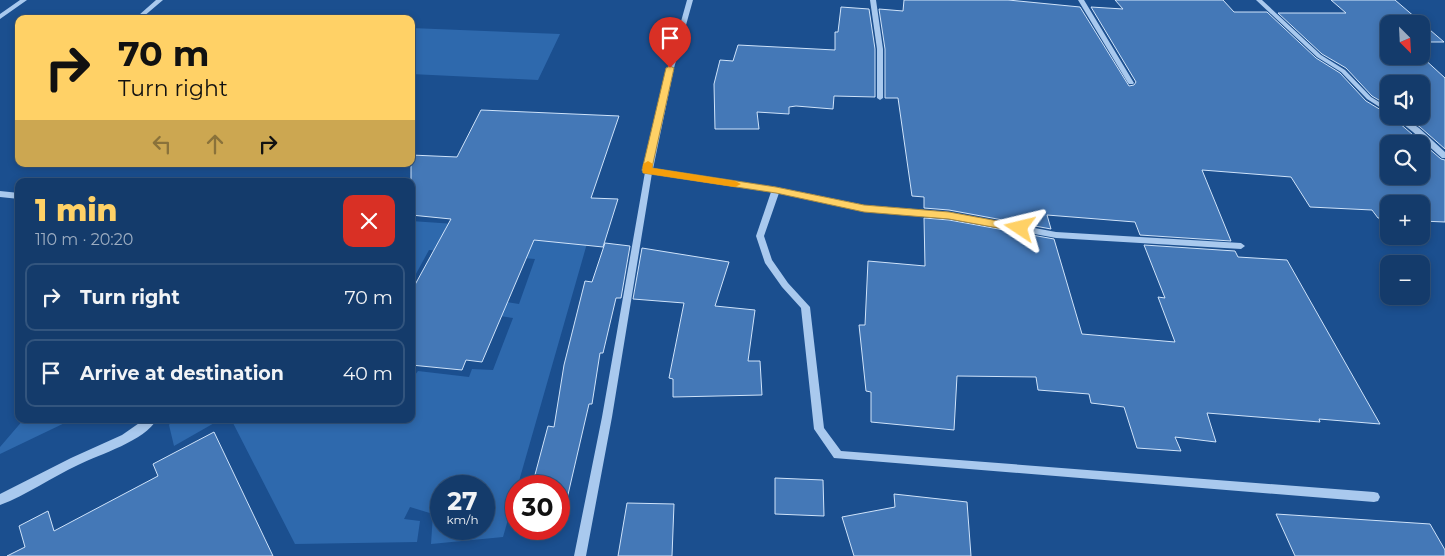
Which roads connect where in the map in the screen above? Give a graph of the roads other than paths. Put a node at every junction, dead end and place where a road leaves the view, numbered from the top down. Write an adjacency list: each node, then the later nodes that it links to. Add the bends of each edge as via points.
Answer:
1 (24, 0): 8 (street)
2 (160, 0): 7 (street)
3 (690, 0): 14 (street, via 674,51)
4 (873, 0): 10 (street, via 880,49)
5 (1081, 0): 9 (street)
6 (1259, 0): 11 (street, via 1319,56 1343,71)
7 (142, 15)
8 (0, 17)
9 (1131, 82)
10 (880, 98)
11 (1380, 106)
12 (1409, 125): 13 (street)
13 (1445, 156)
14 (647, 170): 15 (street); 22 (street, via 599,471)
15 (776, 190): 18 (street, via 864,208 949,215 1056,235); 20 (street, via 760,236 768,261 805,307 819,429 838,454)
16 (0, 194): 17 (street)
17 (15, 196)
18 (1241, 246)
19 (148, 423): 21 (street, via 115,444)
20 (1374, 498)
21 (0, 500)
22 (580, 556)

